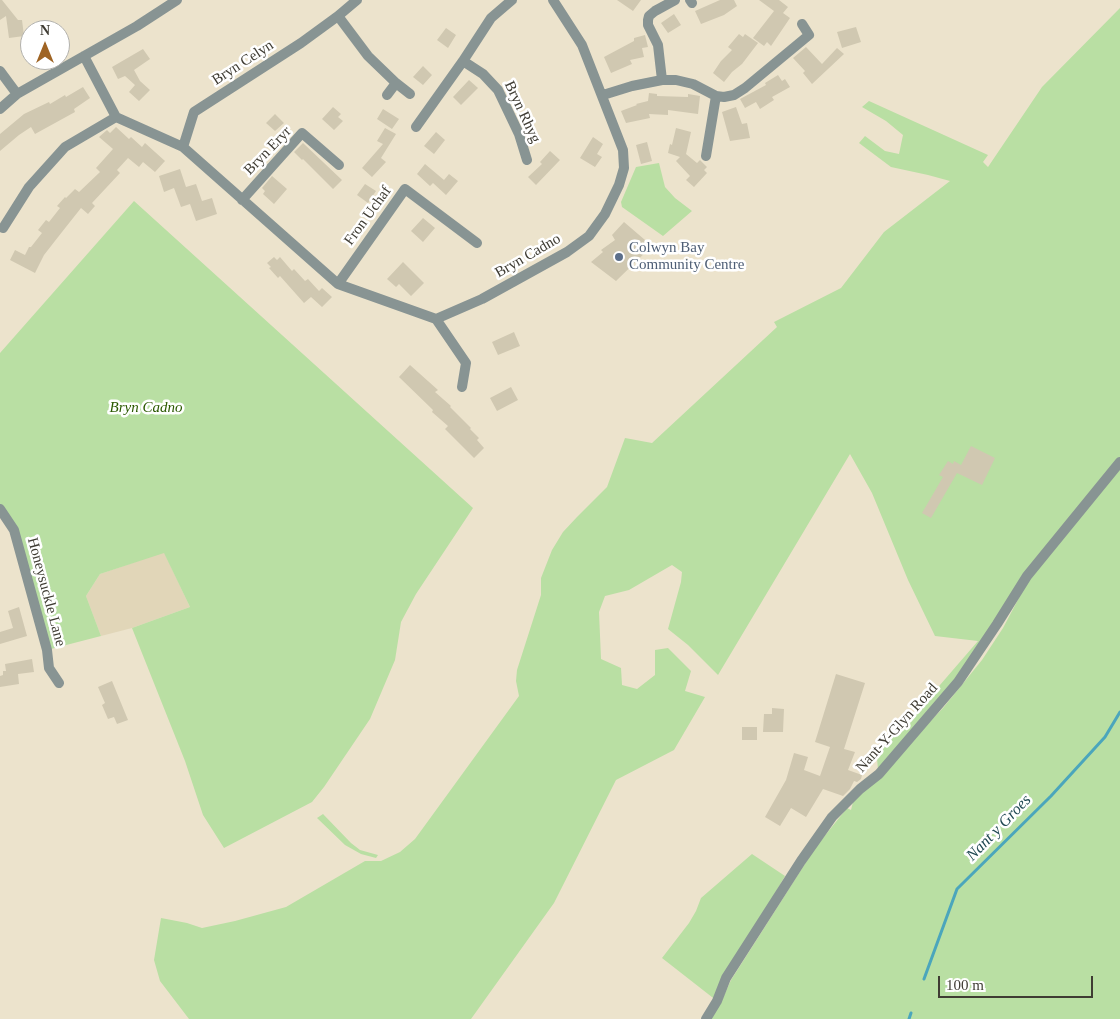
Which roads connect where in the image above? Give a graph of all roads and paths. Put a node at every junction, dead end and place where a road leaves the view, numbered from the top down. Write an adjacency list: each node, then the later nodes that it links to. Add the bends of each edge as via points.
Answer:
1 (177, 0): 8 (street)
2 (357, 0): 6 (street, Bryn Celyn)
3 (512, 0): 9 (street, via 491,18)
4 (553, 0): 16 (street, Bryn Cadno, via 582,45)
5 (675, 0): 11 (street, via 655,11 648,20 658,45)
6 (338, 16): 12 (street, via 368,56); 23 (street, Bryn Celyn, via 194,112)
7 (802, 24): 17 (street, via 809,35 745,88 734,95)
8 (84, 56): 13 (street); 19 (street)
9 (463, 61): 20 (street); 25 (street, Bryn Rhyg, via 483,74 498,90 519,134)
10 (0, 71): 13 (street)
11 (662, 80): 16 (street); 17 (street, via 693,84)
12 (396, 83): 14 (street); 15 (street)
13 (17, 94): 18 (street)
14 (410, 94)
15 (387, 95)
16 (603, 95): 31 (street, Bryn Cadno, via 623,150 624,168 605,214 589,236 567,252 482,299)
17 (716, 96): 21 (street)
18 (0, 110)
19 (116, 116): 23 (street); 28 (street, via 65,148 29,187)
20 (416, 127)
21 (709, 141): 22 (street); 24 (street)
22 (720, 144)
23 (182, 147): 27 (street)
24 (706, 156)
25 (527, 160)
26 (339, 165): 27 (street, Bryn Eryr, via 302,133)
27 (242, 200): 30 (street)
28 (3, 228)
29 (477, 244): 30 (street, Fron Uchaf, via 406,189)
30 (338, 284): 31 (street)
31 (436, 319): 32 (street, via 466,363)
32 (462, 387)
33 (1120, 462): 36 (street, Nant-Y-Glyn Road, via 1033,568 952,689 879,774 832,817 726,978)
34 (0, 510): 35 (street, Honeysuckle Lane, via 14,530 50,668)
35 (60, 683)
36 (706, 1019)

